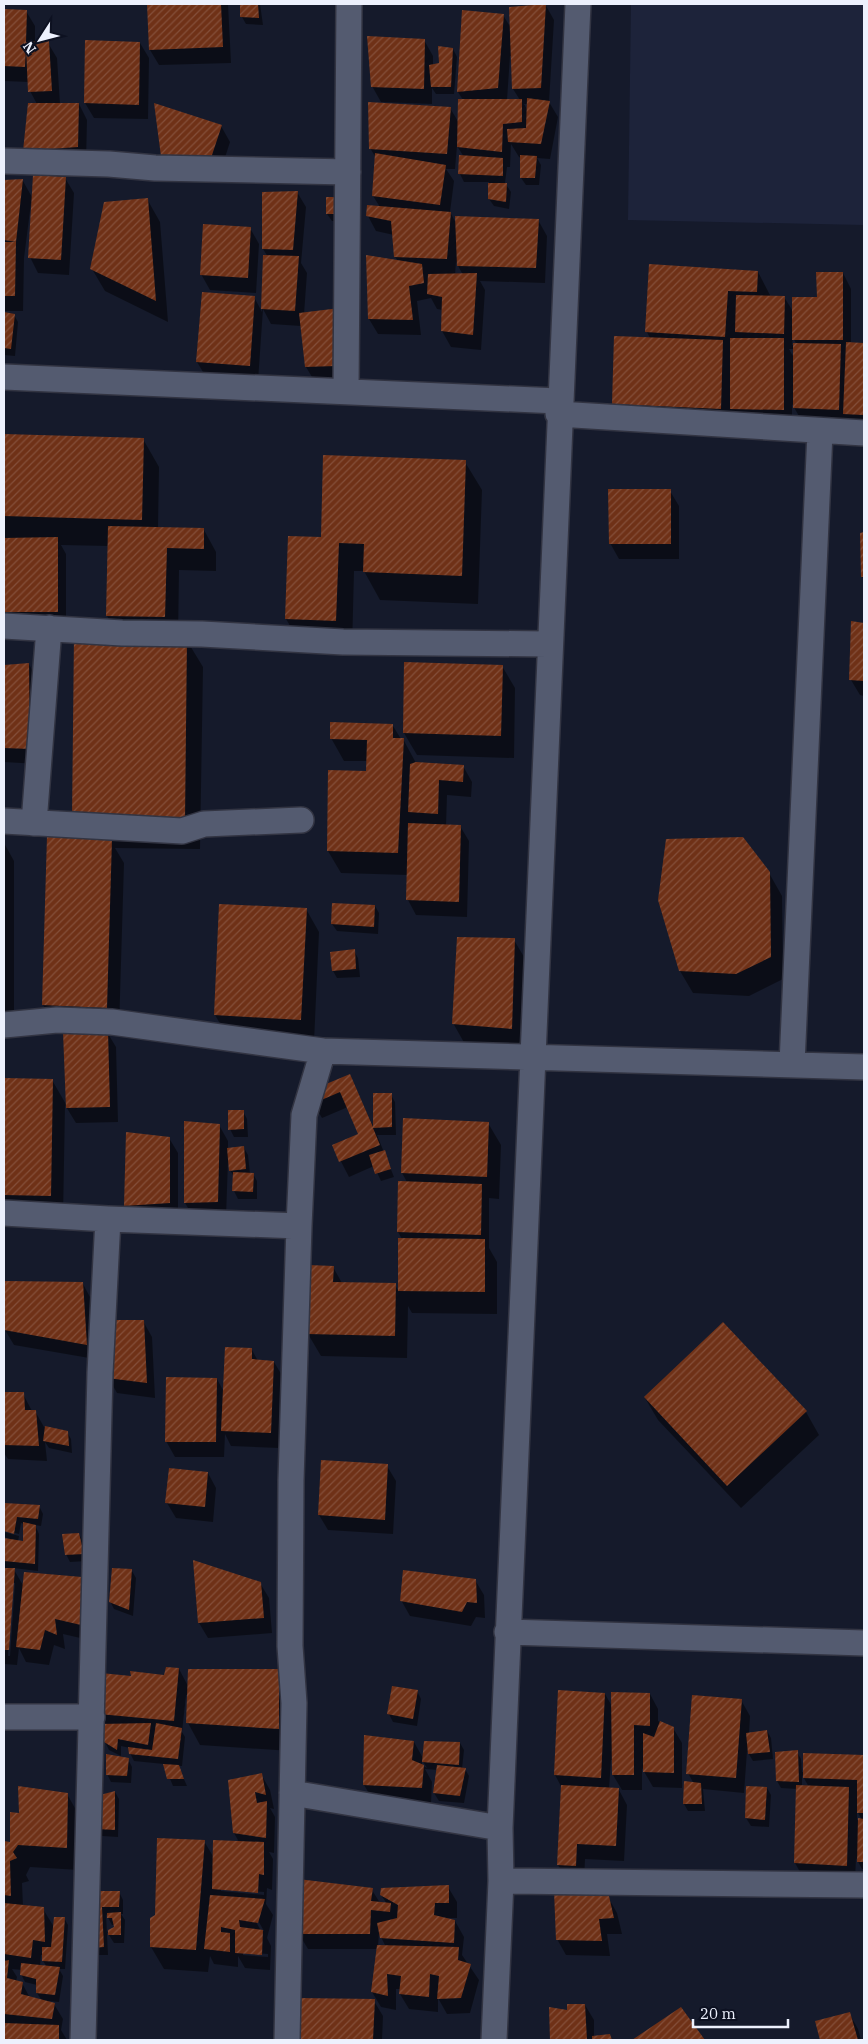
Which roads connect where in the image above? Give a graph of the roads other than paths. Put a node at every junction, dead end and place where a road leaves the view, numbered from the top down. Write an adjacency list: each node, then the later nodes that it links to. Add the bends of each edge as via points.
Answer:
1 (349, 4): 4 (street)
2 (578, 4): 7 (street)
3 (4, 161): 4 (street)
4 (348, 172): 6 (street)
5 (4, 377): 6 (street)
6 (346, 391): 7 (street)
7 (558, 408): 8 (street); 12 (street)
8 (820, 432): 9 (street); 19 (street)
9 (864, 433)
10 (4, 626): 11 (street)
11 (49, 628): 12 (street, via 343,642); 15 (street)
12 (548, 644): 18 (street)
13 (300, 820): 15 (street, via 204,824 182,831)
14 (4, 821): 15 (street)
15 (34, 823)
16 (4, 1026): 17 (street, via 57,1020 112,1022)
17 (323, 1051): 18 (street); 23 (street, via 304,1115)
18 (530, 1057): 19 (street); 24 (street)
19 (792, 1064): 20 (street)
20 (864, 1067)
21 (4, 1213): 22 (street)
22 (108, 1219): 23 (street); 27 (street, via 100,1373)
23 (299, 1226): 28 (street, via 291,1490)
24 (507, 1632): 25 (street); 29 (street)
25 (864, 1643)
26 (4, 1717): 27 (street)
27 (92, 1717): 32 (street)
28 (292, 1793): 29 (street); 33 (street)
29 (500, 1828): 30 (street)
30 (501, 1881): 31 (street); 34 (street)
31 (864, 1886)
32 (83, 2040)
33 (287, 2040)
34 (494, 2040)

